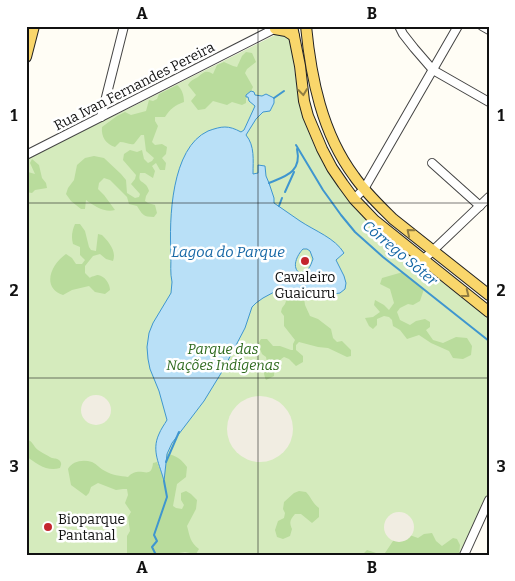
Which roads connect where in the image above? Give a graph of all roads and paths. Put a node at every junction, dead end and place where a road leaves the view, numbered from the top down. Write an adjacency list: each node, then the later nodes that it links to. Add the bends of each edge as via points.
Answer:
1 (34, 26): 12 (main road)
2 (124, 26): 17 (street)
3 (302, 26): 11 (main road)
4 (306, 26): 11 (main road)
5 (399, 26): 14 (street)
6 (458, 26): 14 (street)
7 (482, 26): 9 (street)
8 (278, 28): 10 (main road); 17 (street, Rua Ivan Fernandes Pereira)
9 (489, 30)
10 (293, 31): 13 (main road)
11 (308, 46): 15 (main road)
12 (26, 57)
13 (300, 66): 15 (main road); 22 (main road, one-way to 22, via 304,101 314,133 332,168)
14 (433, 70): 16 (street); 20 (street)
15 (313, 78): 20 (main road, via 333,141)
16 (489, 102)
17 (101, 117): 18 (street, Rua Ivan Fernandes Pereira)
18 (26, 155)
19 (432, 163): 23 (street)
20 (364, 189): 22 (street); 24 (main road, one-way to 20, via 393,219)
21 (489, 197): 23 (street)
22 (354, 199): 25 (main road)
23 (480, 206): 24 (street)
24 (433, 251): 25 (street); 26 (main road)
25 (423, 260): 27 (main road, one-way to 27)
26 (489, 295)
27 (489, 312)
28 (489, 500): 29 (street)
29 (464, 555)

